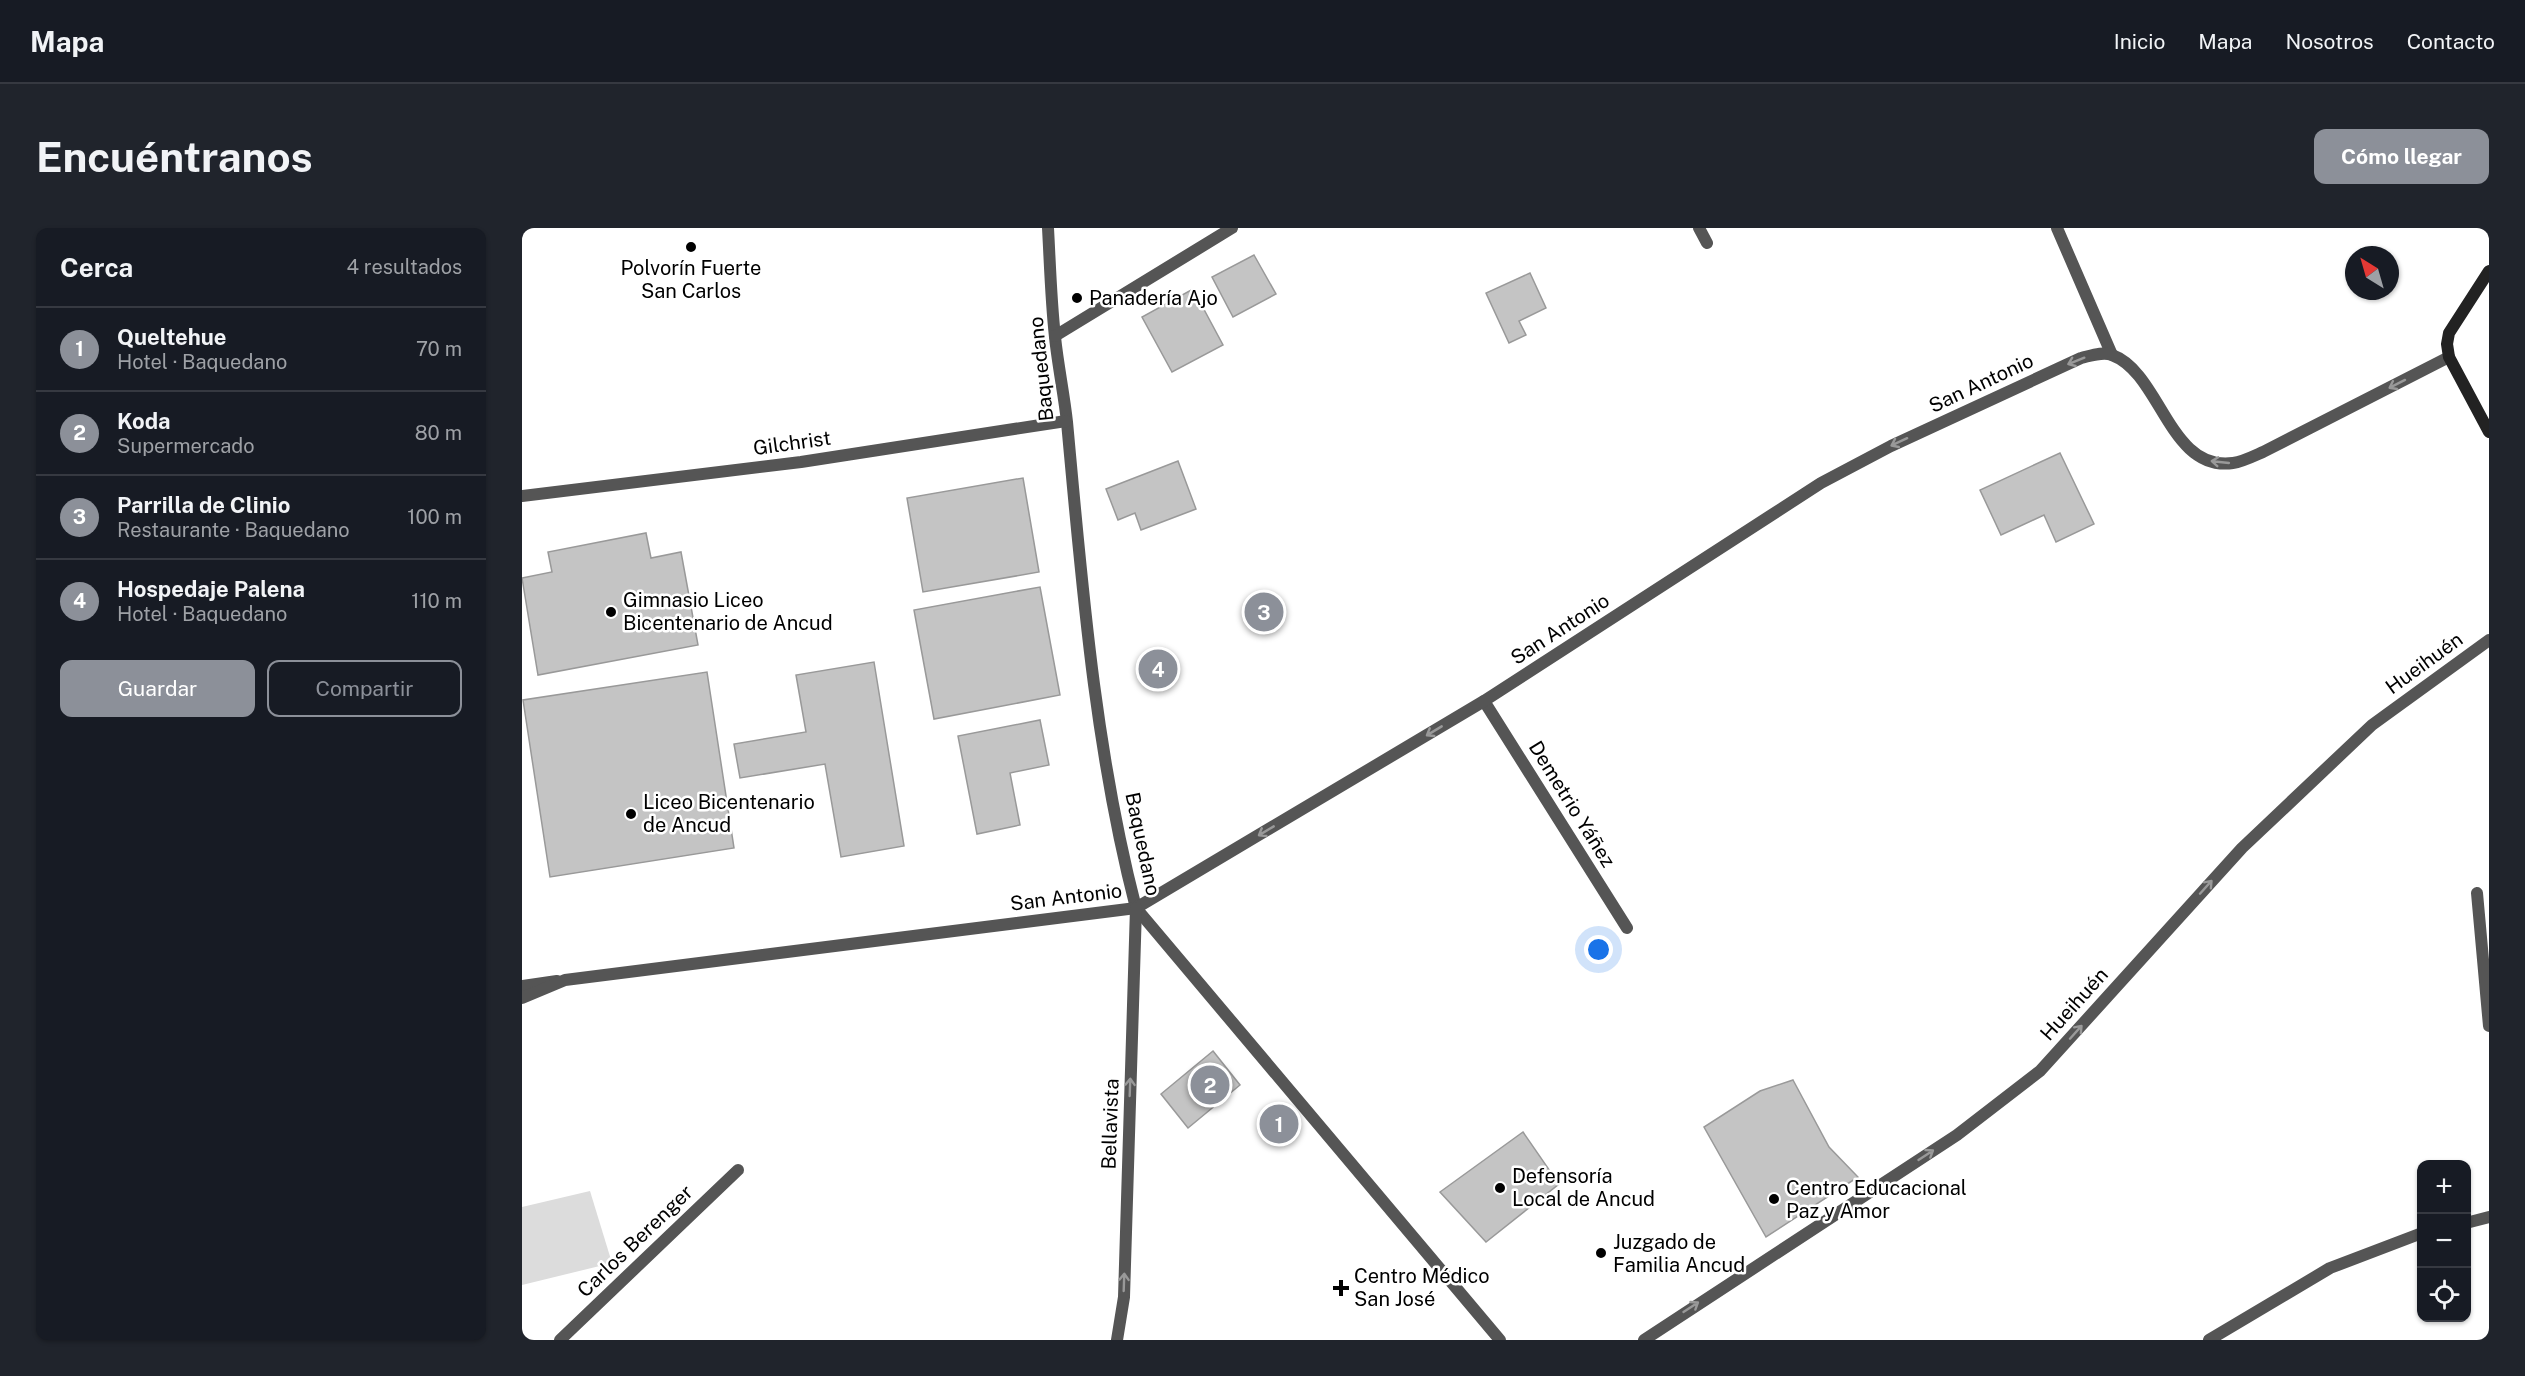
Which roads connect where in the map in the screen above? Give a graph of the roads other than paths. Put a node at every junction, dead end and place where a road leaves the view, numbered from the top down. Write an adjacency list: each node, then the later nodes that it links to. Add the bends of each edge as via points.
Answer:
1 (1048, 228): 7 (street, Baquedano)
2 (1232, 228): 7 (street)
3 (1699, 228): 5 (street)
4 (2057, 228): 8 (street)
5 (1707, 243)
6 (2489, 271): 9 (street, via 2449,333)
7 (1055, 336): 10 (street, Baquedano)
8 (2112, 355): 9 (street, one-way to 8, via 2233,464 2200,459 2185,445 2130,368); 14 (street, San Antonio, one-way to 14, via 2081,358 1891,446 1821,483)
9 (2449, 357): 11 (street)
10 (1066, 421): 12 (street, Gilchrist, via 801,462); 16 (street, Baquedano, via 1073,519 1092,673 1122,857)
11 (2489, 432)
12 (522, 496)
13 (2489, 640): 29 (street, Hueihuén, one-way to 13, via 1957,1135 2040,1071 2242,848 2372,725)
14 (1484, 701): 16 (street, San Antonio, one-way to 16); 17 (street, Demetrio Yáñez)
15 (2477, 893): 21 (street)
16 (1136, 908): 18 (street, San Antonio); 27 (street, Bellavista, one-way to 16, via 1124,1297); 28 (street, Baquedano)
17 (1627, 928)
18 (565, 980): 19 (street); 20 (street, San Antonio)
19 (522, 986)
20 (522, 998)
21 (2489, 1026)
22 (738, 1170): 26 (street, Carlos Berenger)
23 (2489, 1217): 24 (street)
24 (2471, 1222)
25 (2417, 1235): 30 (street, via 2330,1268)
26 (560, 1340)
27 (1117, 1340)
28 (1500, 1340)
29 (1644, 1340)
30 (2209, 1340)

